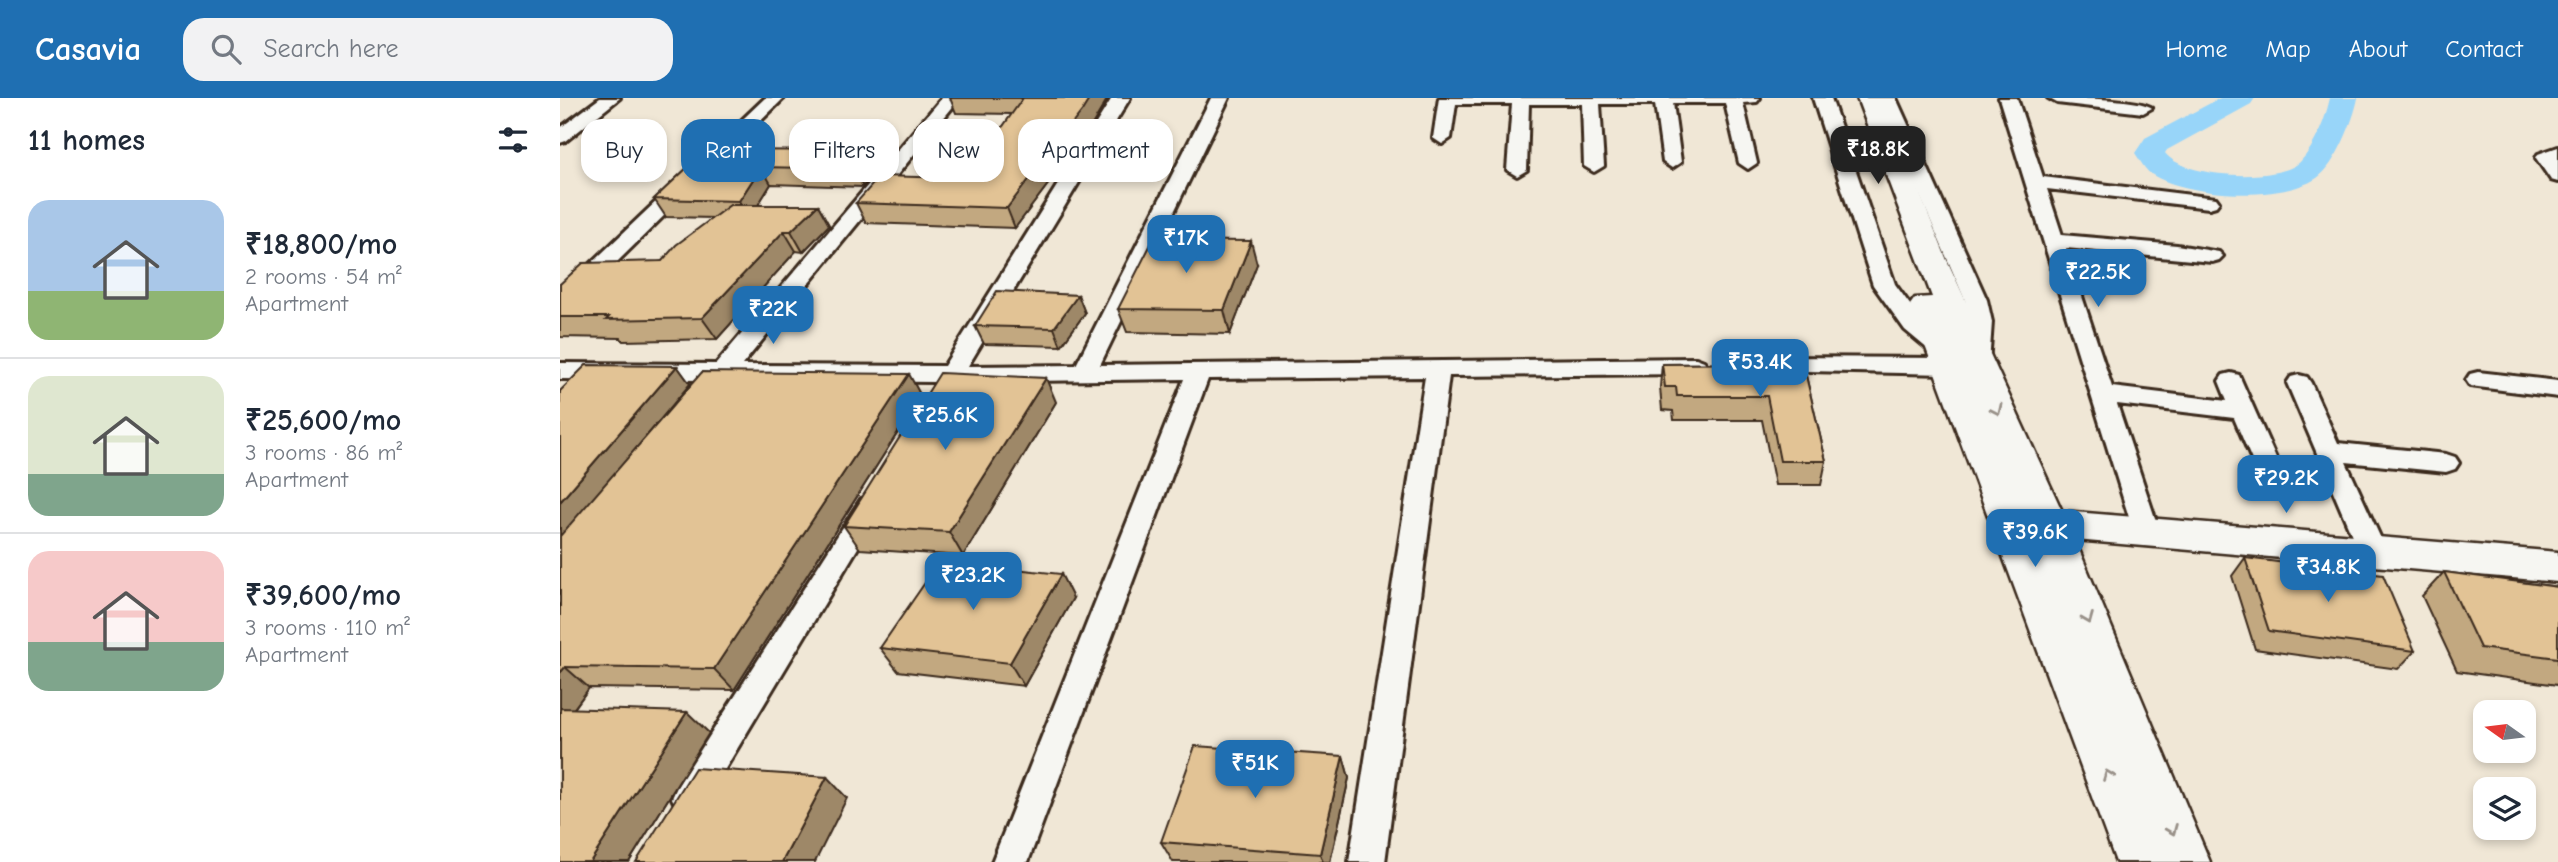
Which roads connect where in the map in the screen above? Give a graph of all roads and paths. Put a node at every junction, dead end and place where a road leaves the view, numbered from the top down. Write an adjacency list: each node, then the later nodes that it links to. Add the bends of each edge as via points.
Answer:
1 (611, 98): 19 (street)
2 (775, 98): 32 (street)
3 (951, 98): 37 (street)
4 (1121, 98): 41 (street)
5 (1220, 98): 40 (street)
6 (1591, 98): 7 (street); 17 (street); 24 (street)
7 (1663, 98): 8 (street); 22 (street)
8 (1733, 98): 9 (street); 23 (street)
9 (1751, 98)
10 (1822, 98): 33 (street, via 1884,285 1913,325)
11 (1851, 98): 31 (main road)
12 (1869, 98): 31 (main road)
13 (1887, 98): 33 (street, via 1976,300 1981,322)
14 (2008, 98): 27 (street)
15 (2057, 98): 18 (street)
16 (1448, 99): 17 (street); 20 (street)
17 (1521, 99): 25 (street)
18 (2143, 108)
19 (560, 137)
20 (1442, 138)
21 (2558, 153): 26 (street, via 2544,158)
22 (1672, 162)
23 (1748, 163)
24 (1594, 166)
25 (1517, 170)
26 (2558, 176)
27 (2035, 182): 28 (street); 29 (street)
28 (2209, 202)
29 (2053, 242): 30 (street); 47 (street)
30 (2212, 256)
31 (1919, 258): 33 (main road)
32 (560, 305)
33 (1957, 360): 35 (street); 54 (main road); 55 (main road, one-way to 55)
34 (1724, 366): 36 (street)
35 (1752, 366)
36 (1438, 369): 39 (street); 61 (street)
37 (724, 370): 38 (street); 41 (street); 46 (street)
38 (560, 371)
39 (1199, 371): 40 (street); 60 (street)
40 (1084, 373): 41 (street)
41 (952, 374): 48 (street)
42 (2478, 380): 45 (street)
43 (2231, 381): 49 (street)
44 (2299, 383): 50 (street)
45 (2558, 389)
46 (707, 390)
47 (2102, 394): 49 (street); 56 (street)
48 (930, 409)
49 (2243, 411): 52 (street)
50 (2329, 451): 51 (street); 57 (street)
51 (2446, 463)
52 (2272, 479)
53 (880, 490): 59 (street)
54 (2009, 520): 55 (main road); 62 (main road, one-way to 54)
55 (2049, 523): 56 (main road); 63 (main road, one-way to 63)
56 (2146, 533): 57 (main road)
57 (2373, 552): 58 (main road)
58 (2553, 575)
59 (678, 816)
60 (1010, 862)
61 (1367, 862)
62 (2141, 862)
63 (2185, 862)

